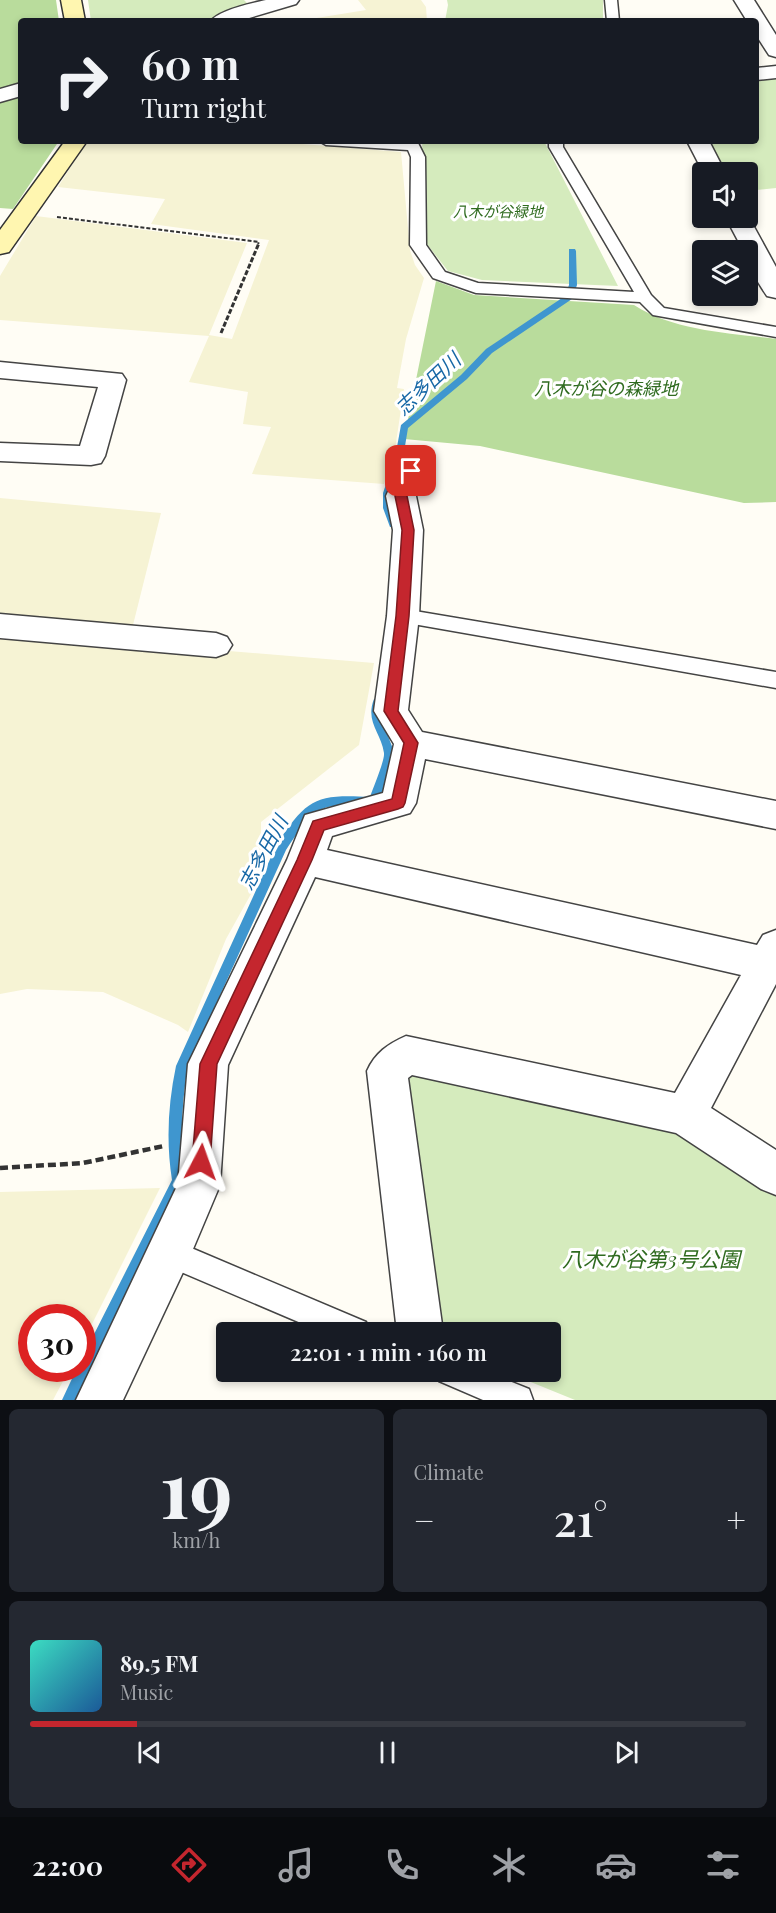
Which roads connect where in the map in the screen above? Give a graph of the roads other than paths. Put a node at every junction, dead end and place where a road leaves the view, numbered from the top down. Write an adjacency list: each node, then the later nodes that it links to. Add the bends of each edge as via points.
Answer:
1 (71, 0): 6 (street)
2 (289, 0): 5 (street)
3 (611, 0): 8 (lane)
4 (744, 0): 9 (street)
5 (255, 15): 7 (street)
6 (74, 18)
7 (238, 18)
8 (613, 18)
9 (755, 18)
10 (759, 24): 11 (street)
11 (776, 51)
12 (776, 72): 13 (street)
13 (759, 74)
14 (18, 90): 15 (street)
15 (0, 96)
16 (74, 144): 22 (street)
17 (378, 144): 24 (lane, via 413,146 418,157 418,245 439,275 476,288)
18 (556, 144): 24 (lane)
19 (700, 144): 20 (street)
20 (709, 162)
21 (743, 228): 23 (street)
22 (3, 237)
23 (776, 291)
24 (645, 297): 25 (lane, via 659,312)
25 (776, 332)
26 (0, 370): 27 (street, via 113,380 91,456)
27 (0, 452)
28 (411, 471): 29 (street, via 401,496 408,530)
29 (403, 616): 32 (lane); 33 (street, via 391,711)
30 (0, 626): 31 (street)
31 (216, 645)
32 (776, 680)
33 (411, 743): 34 (street); 35 (street, via 398,803 318,825)
34 (776, 815)
35 (305, 860): 36 (street); 39 (street, via 208,1064 200,1185)
36 (771, 956): 37 (street)
37 (685, 1114): 38 (street); 41 (street, via 406,1055 387,1071)
38 (776, 1174)
39 (170, 1253): 40 (lane); 43 (street)
40 (332, 1322)
41 (419, 1322)
42 (475, 1382): 44 (lane)
43 (99, 1400)
44 (518, 1400)

